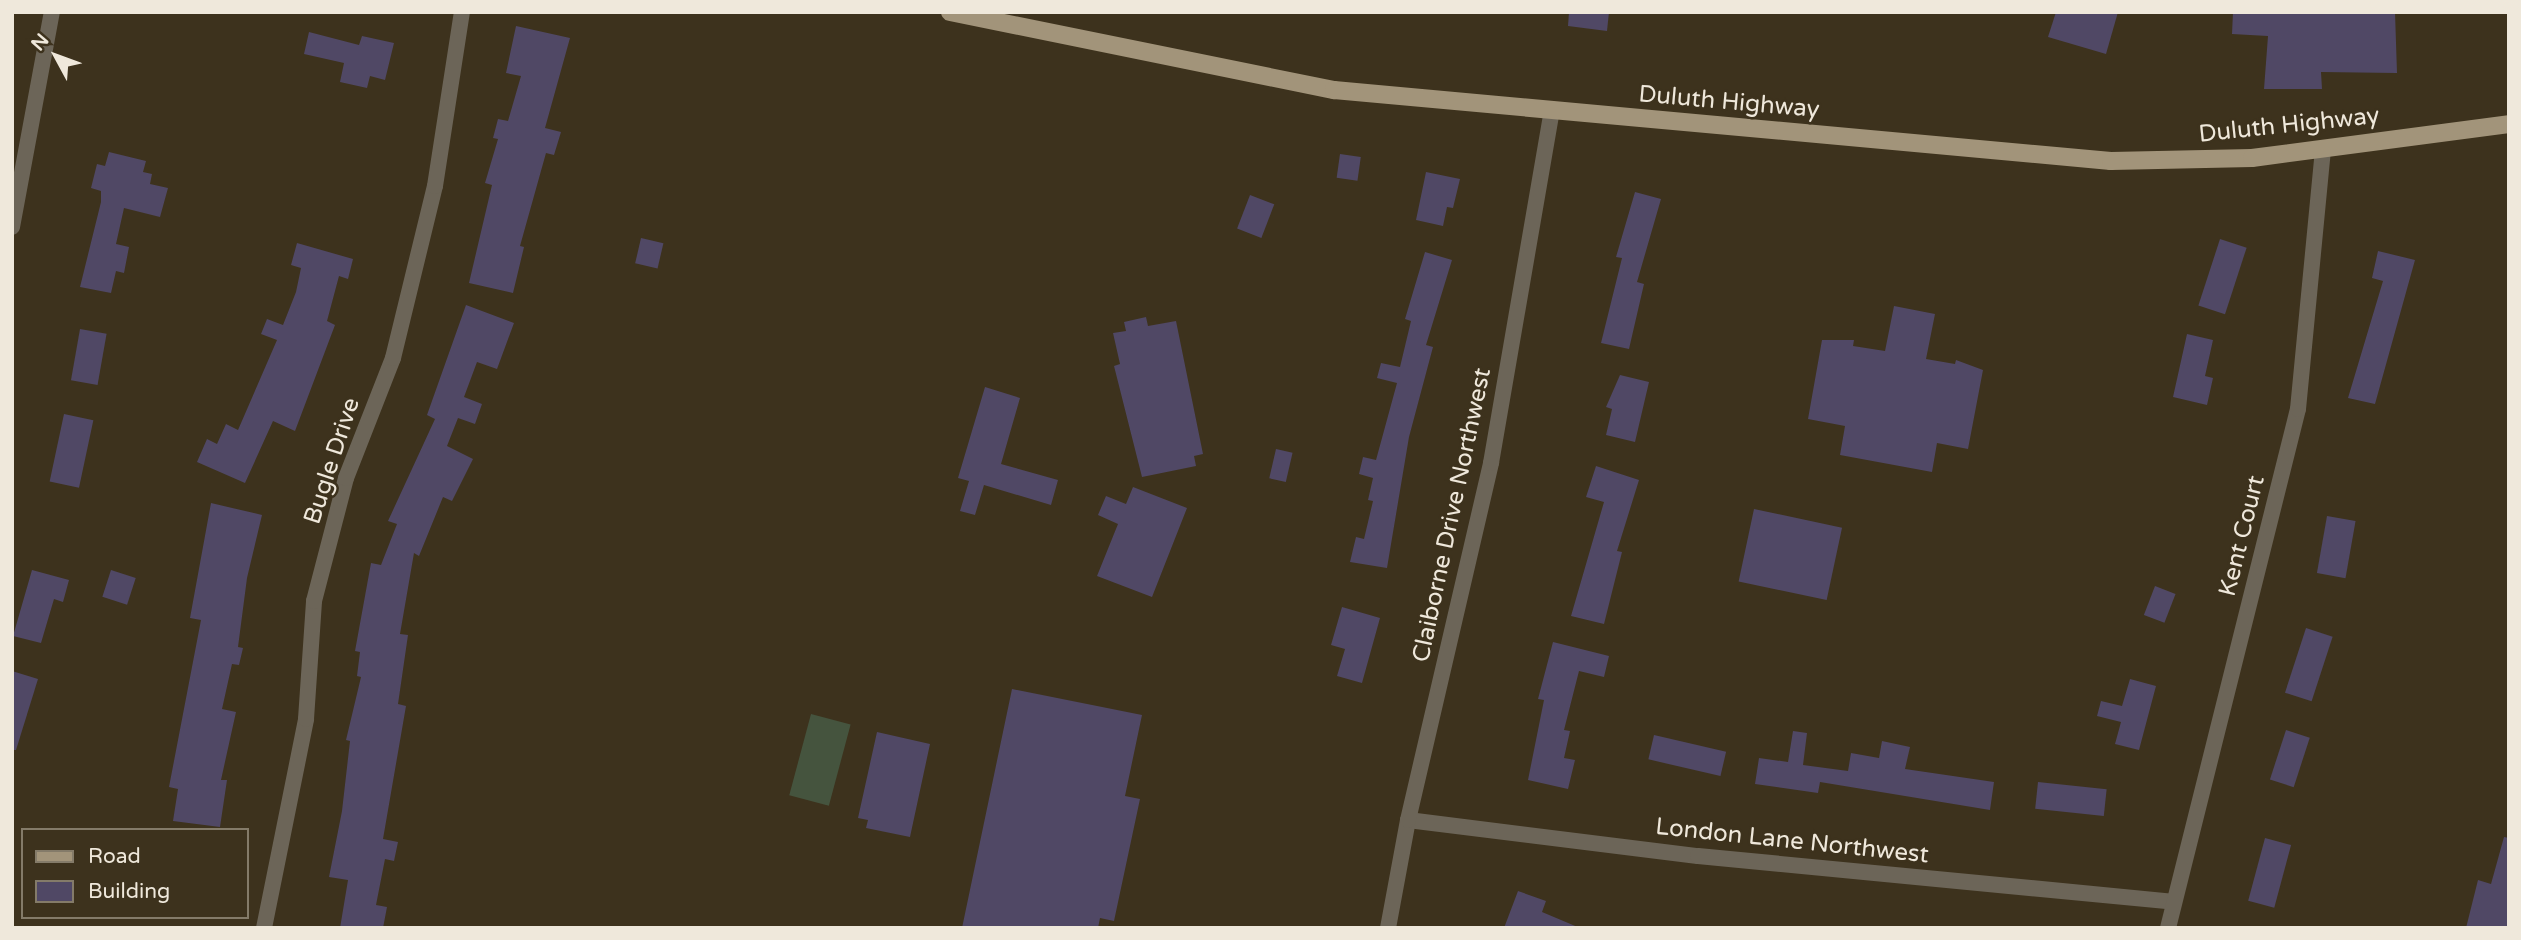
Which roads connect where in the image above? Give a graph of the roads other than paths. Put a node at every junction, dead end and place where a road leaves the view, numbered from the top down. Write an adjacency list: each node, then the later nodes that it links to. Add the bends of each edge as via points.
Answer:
1 (52, 12): 8 (street)
2 (462, 12): 11 (street, Bugle Drive, via 435,186 393,358 346,478 314,601 306,719)
3 (950, 12): 4 (main road, Duluth Highway)
4 (981, 15): 5 (main road, Duluth Highway, via 1334,90)
5 (1552, 110): 7 (main road, Duluth Highway, via 2111,161 2252,158); 9 (street, Claiborne Drive Northwest, via 1491,463)
6 (2509, 124): 7 (main road, Duluth Highway)
7 (2323, 149): 10 (street, Kent Court, via 2298,409)
8 (12, 227)
9 (1408, 820): 10 (street, London Lane Northwest, via 1698,856); 12 (street, Claiborne Drive Northwest)
10 (2172, 902): 13 (street, Kent Court)
11 (264, 928)
12 (1388, 928)
13 (2168, 928)

